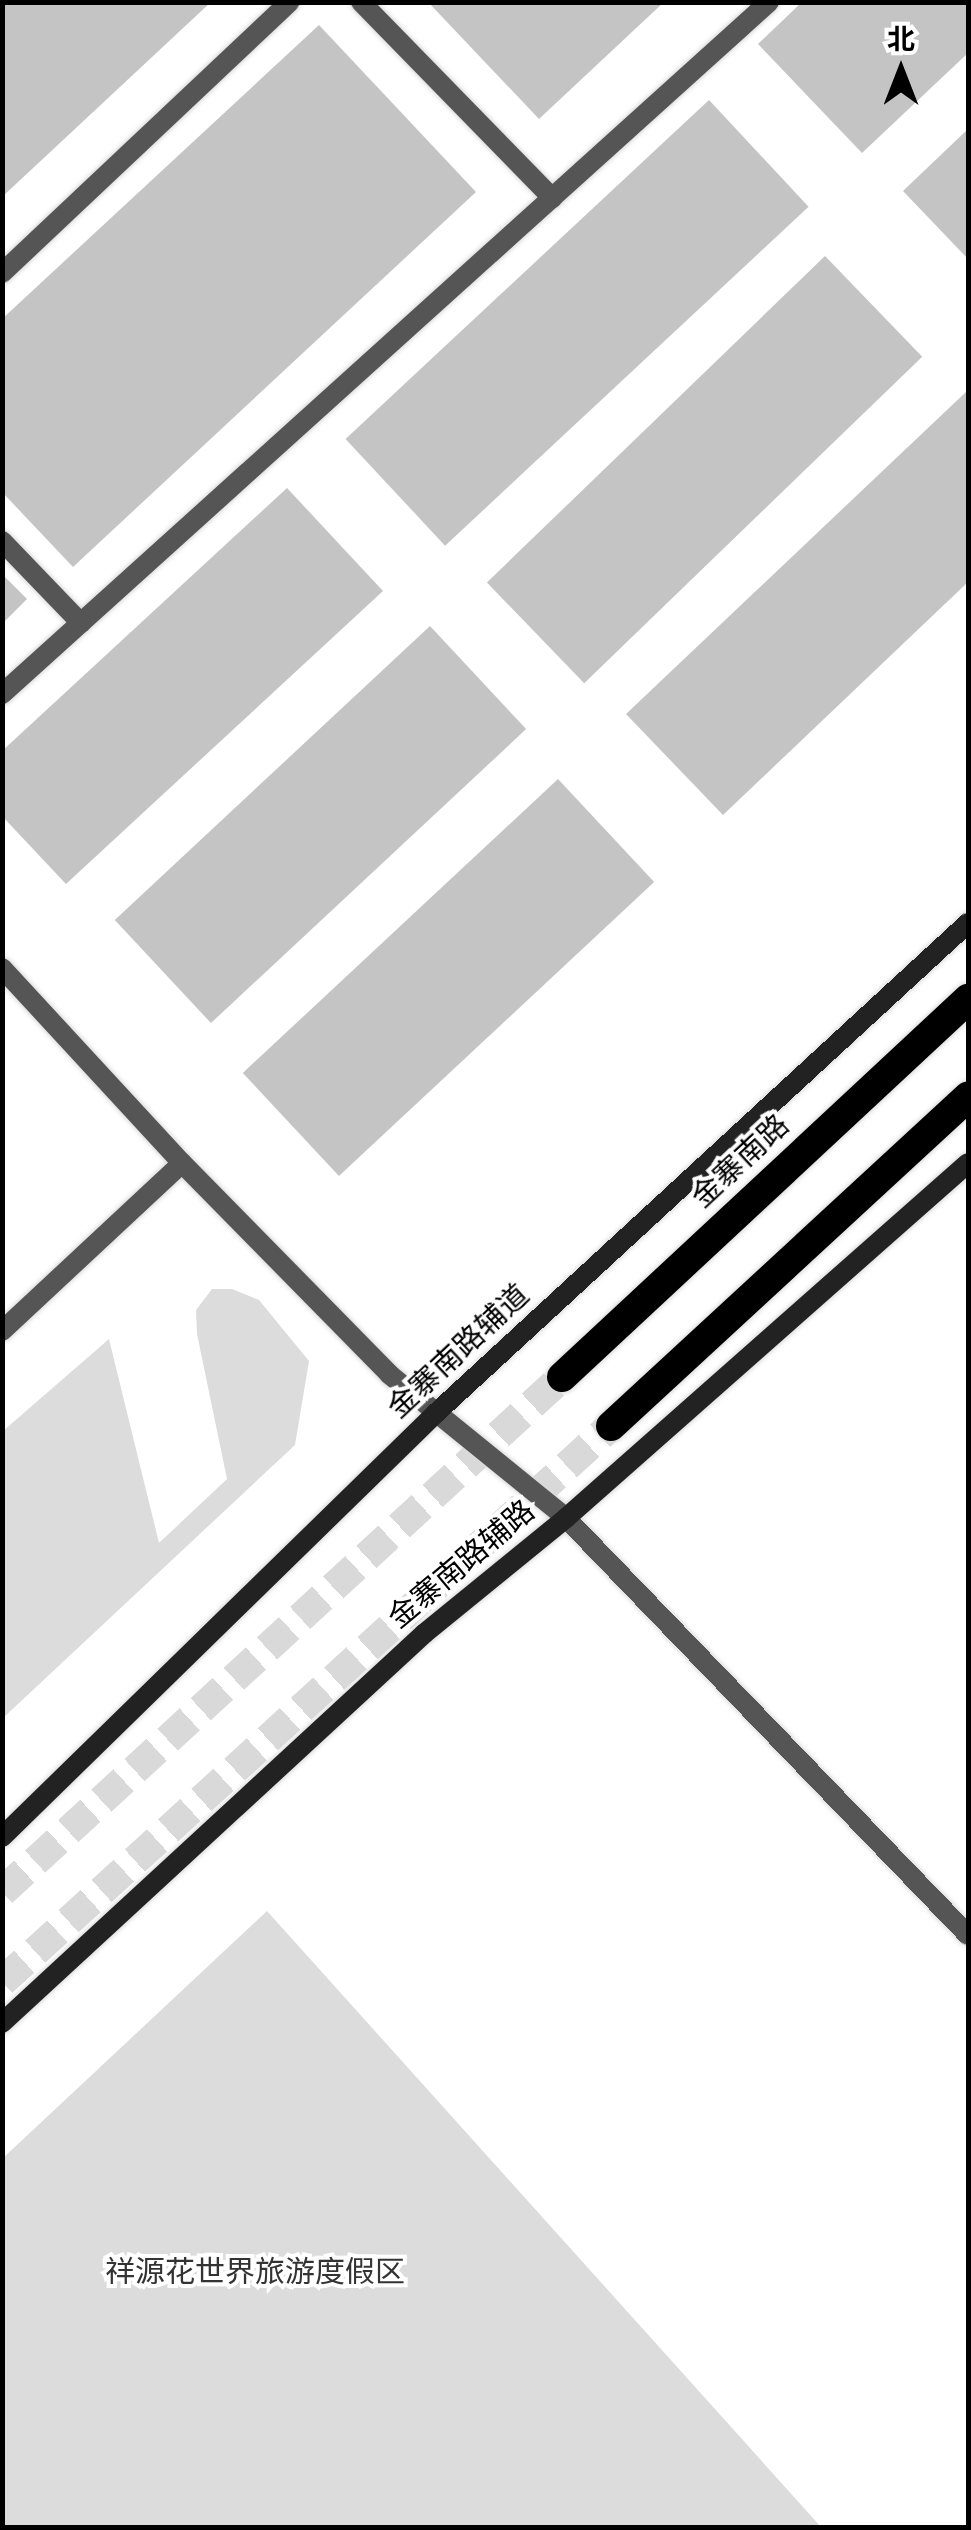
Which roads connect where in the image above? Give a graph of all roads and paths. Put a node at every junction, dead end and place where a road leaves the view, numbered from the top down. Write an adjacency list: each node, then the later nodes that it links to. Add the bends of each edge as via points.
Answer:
1 (290, 2): 5 (street)
2 (362, 2): 4 (street)
3 (769, 2): 4 (street)
4 (552, 198): 7 (street)
5 (2, 273)
6 (2, 541): 7 (street)
7 (81, 623): 8 (street)
8 (2, 694)
9 (968, 923): 17 (street, 金寨南路辅道)
10 (2, 968): 14 (street)
11 (968, 999): 16 (highway, 金寨南路)
12 (968, 1096): 18 (highway)
13 (968, 1162): 19 (street, 金寨南路辅路)
14 (182, 1163): 15 (street); 17 (street)
15 (2, 1331)
16 (562, 1377)
17 (436, 1413): 19 (street); 20 (street, 金寨南路辅道)
18 (611, 1426)
19 (566, 1518): 21 (street); 22 (street, 金寨南路辅路, via 425,1633)
20 (2, 1838)
21 (968, 1935)
22 (2, 2022)

